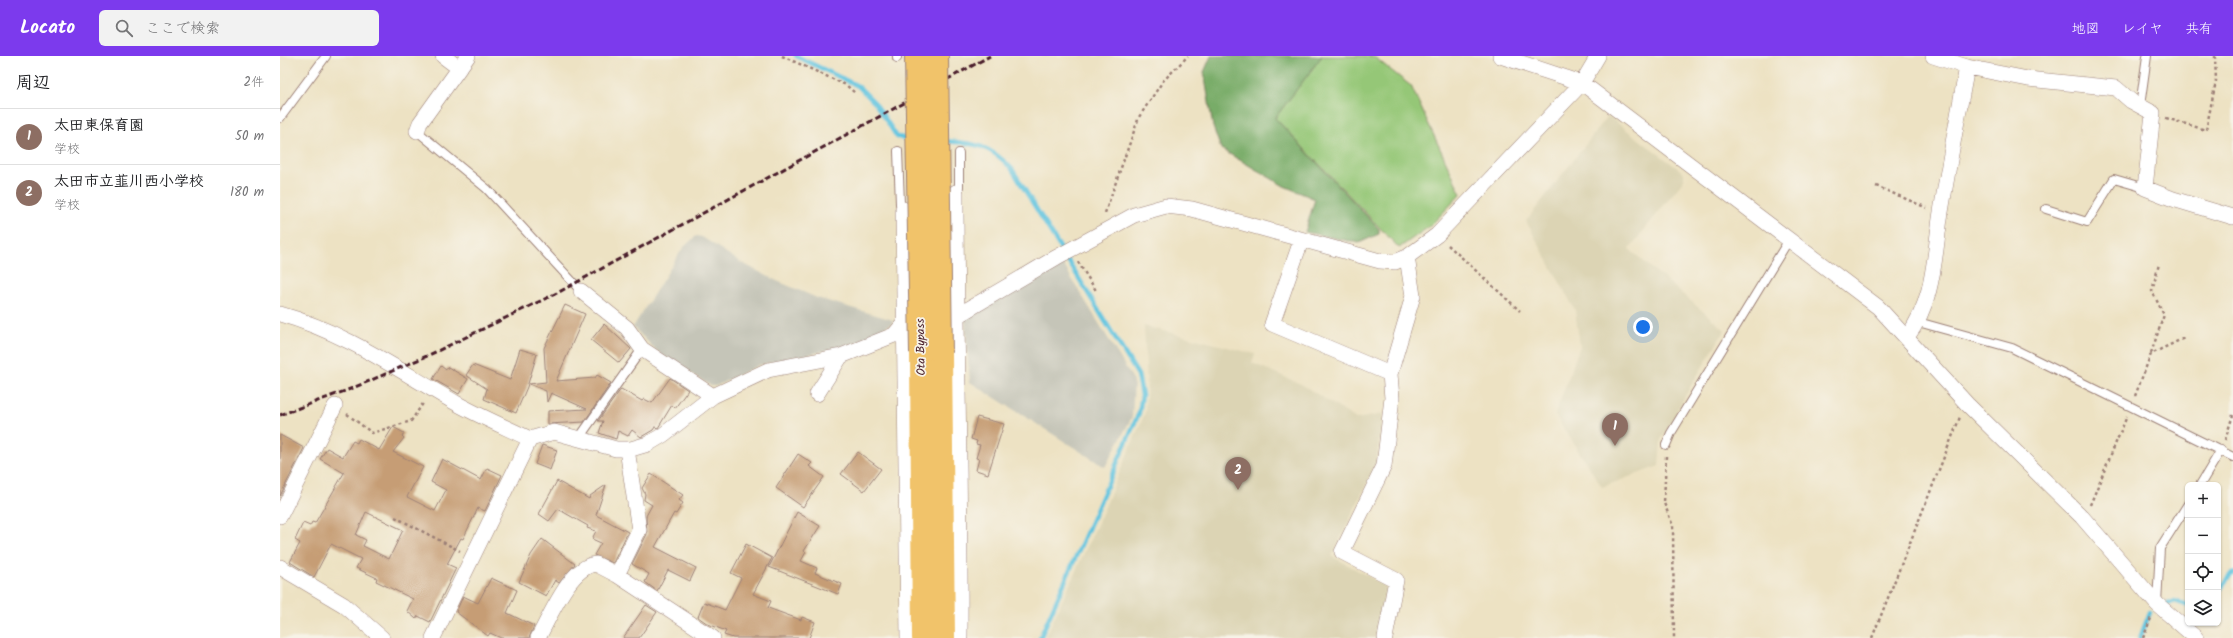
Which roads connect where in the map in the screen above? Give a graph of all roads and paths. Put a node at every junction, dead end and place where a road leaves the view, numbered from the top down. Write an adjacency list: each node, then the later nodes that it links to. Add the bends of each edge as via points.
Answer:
1 (326, 56): 17 (lane)
2 (443, 56): 12 (street)
3 (782, 56): 15 (path, via 846,85)
4 (937, 56): 45 (highway, Ota Bypass, bridge)
5 (1188, 56): 28 (path, via 1163,81 1139,117)
6 (1500, 56): 14 (street)
7 (1598, 56): 14 (street)
8 (1933, 56): 13 (street)
9 (2147, 56): 16 (lane)
10 (2215, 56): 16 (path, via 2216,82 2206,130)
11 (903, 57): 45 (highway, Ota Bypass, bridge)
12 (463, 62): 18 (street)
13 (1967, 67): 16 (street, via 2028,79 2116,88); 26 (street)
14 (1582, 83): 29 (street); 30 (street)
15 (855, 93)
16 (2146, 110): 22 (street)
17 (280, 118)
18 (417, 131): 35 (lane, via 487,189)
19 (898, 151): 24 (lane, via 900,204)
20 (959, 153): 23 (lane, via 959,187)
21 (1876, 186): 26 (path)
22 (2145, 188): 25 (lane, via 2114,179 2087,222); 27 (street)
23 (956, 192): 39 (street)
24 (903, 209): 41 (street)
25 (2046, 209)
26 (1941, 213): 40 (street, via 1934,274)
27 (2233, 217)
28 (1098, 234): 31 (street, via 1134,215 1166,206 1192,209); 32 (street)
29 (1437, 235): 33 (street); 37 (path)
30 (1790, 238): 42 (street, via 1878,307); 58 (lane)
31 (1301, 241): 33 (street, via 1380,261 1395,262); 48 (street, via 1272,324)
32 (1065, 253): 36 (path); 39 (street)
33 (1407, 257): 48 (street, via 1413,296)
34 (2159, 264): 46 (path, via 2152,291 2164,315)
35 (581, 291): 44 (street, via 627,328)
36 (1097, 292)
37 (1520, 311)
38 (280, 314): 49 (street, via 310,322 372,353)
39 (956, 317): 41 (street, via 951,333); 78 (street)
40 (1918, 322): 42 (street); 54 (lane, via 2012,348)
41 (901, 331): 47 (street); 75 (street)
42 (1907, 337): 52 (street)
43 (2184, 338): 46 (path)
44 (642, 349): 51 (street); 56 (lane)
45 (931, 353): 76 (highway, Ota Bypass); 77 (highway, Ota Bypass)
46 (2151, 354): 54 (path)
47 (841, 356): 50 (street); 51 (street, via 768,370)
48 (1390, 374): 79 (street, via 1392,398 1384,466 1342,552 1396,580)
49 (432, 388): 53 (path, via 411,421 372,432); 57 (street)
50 (817, 394)
51 (713, 396): 59 (street, via 663,436 648,444)
52 (1967, 404): 66 (street); 81 (path)
53 (335, 406): 64 (street)
54 (2131, 406): 60 (lane); 66 (path, via 2088,512)
55 (2233, 415): 60 (path)
56 (579, 438): 57 (street, via 554,432); 59 (street, via 616,449)
57 (530, 439): 67 (street)
58 (1666, 445): 80 (path, via 1664,503 1673,526)
59 (627, 449): 69 (street, via 639,530)
60 (2221, 450): 61 (lane); 62 (lane)
61 (2233, 456)
62 (2202, 482)
63 (2185, 509): 70 (lane, via 2160,548)
64 (280, 516)
65 (395, 517): 67 (path)
66 (2082, 517): 70 (street)
67 (473, 558): 72 (street)
68 (280, 567): 71 (street, via 344,605)
69 (617, 575): 73 (street, via 596,564 580,569 570,581); 74 (street)
70 (2157, 604): 82 (path); 83 (street)
71 (382, 638)
72 (433, 638)
73 (538, 638)
74 (713, 638)
75 (908, 638)
76 (924, 638)
77 (944, 638)
78 (960, 638)
79 (1385, 638)
80 (1674, 638)
81 (1872, 638)
82 (2143, 638)
83 (2196, 638)

